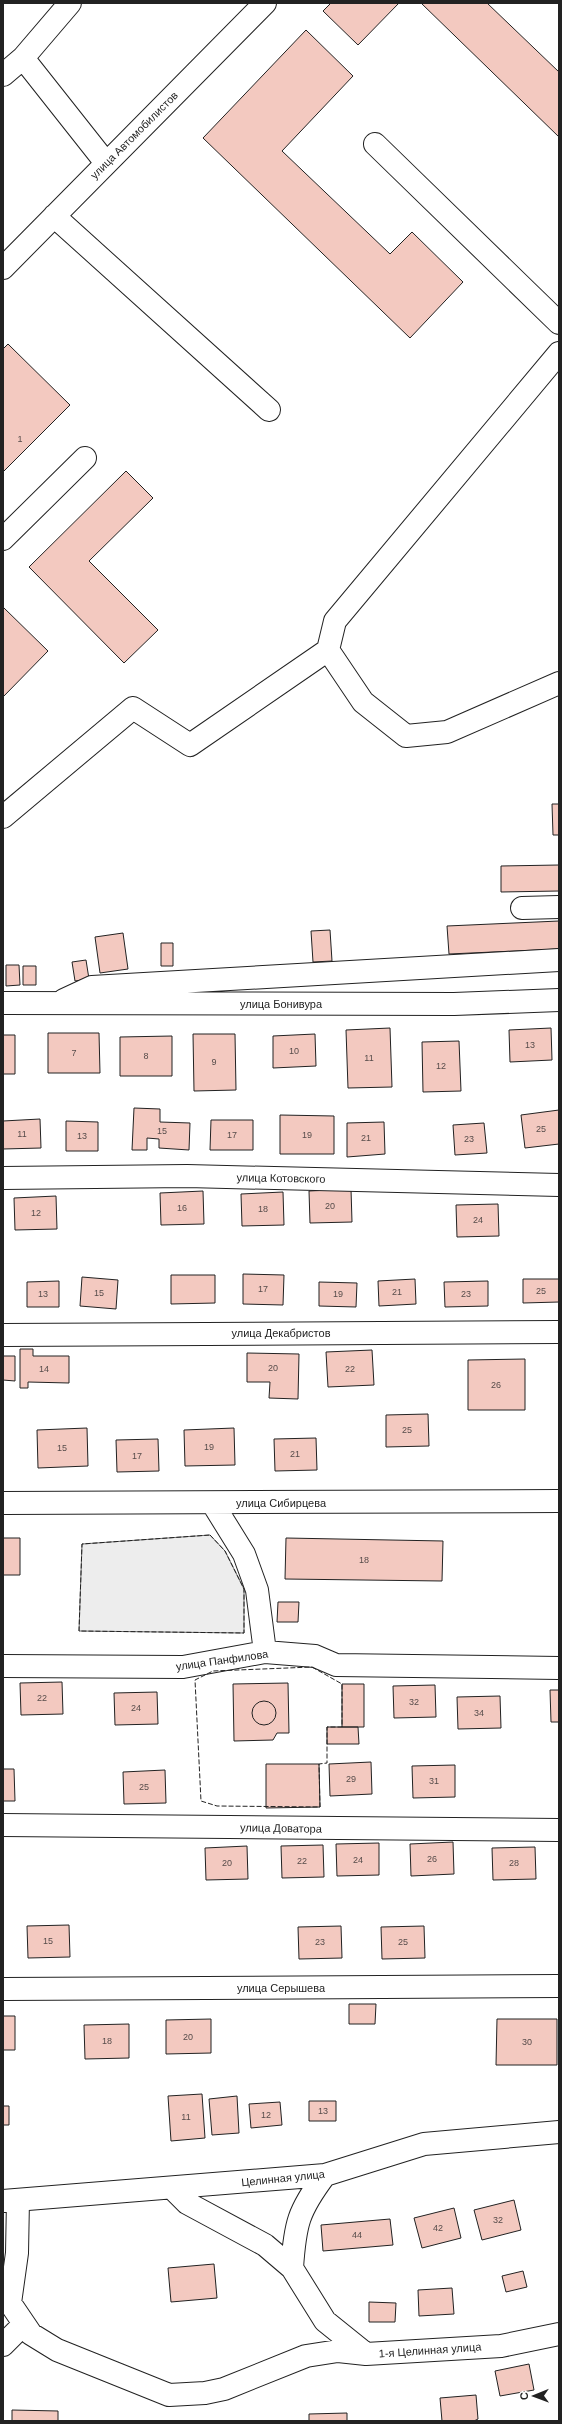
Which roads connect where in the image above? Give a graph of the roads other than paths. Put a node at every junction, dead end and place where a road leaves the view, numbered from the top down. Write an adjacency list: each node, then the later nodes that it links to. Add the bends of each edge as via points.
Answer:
1 (70, 3): 3 (street)
2 (264, 3): 6 (street, улица Автомобилистов)
3 (23, 58): 4 (street); 6 (street)
4 (3, 75)
5 (375, 144): 9 (street)
6 (106, 163): 7 (street, улица Автомобилистов)
7 (54, 216): 8 (street, улица Автомобилистов); 11 (street)
8 (3, 268)
9 (559, 323)
10 (559, 353): 14 (street, via 335,621)
11 (269, 410)
12 (86, 458): 13 (street)
13 (3, 539)
14 (328, 650): 15 (street, via 363,702 406,736 447,732); 16 (street, via 190,745 133,708)
15 (559, 683)
16 (3, 817)
17 (559, 907): 18 (street)
18 (522, 908)
19 (559, 960): 22 (street, via 92,987)
20 (559, 1000): 22 (street, улица Бонивура, via 454,1004)
21 (3, 1003): 22 (street, улица Бонивура)
22 (57, 1003)
23 (3, 1178): 24 (street, улица Котовского, via 187,1176)
24 (559, 1184)
25 (559, 1332): 26 (street, улица Декабристов)
26 (3, 1335)
27 (559, 1501): 29 (street, улица Сибирцева)
28 (3, 1503): 29 (street, улица Сибирцева)
29 (213, 1504): 30 (street, via 244,1554 257,1590)
30 (265, 1652): 31 (street, улица Панфилова, via 182,1667); 32 (street, улица Панфилова, via 315,1656 336,1666)
31 (3, 1666)
32 (559, 1668)
33 (3, 1825): 34 (street, улица Доватора)
34 (559, 1830)
35 (559, 1986): 36 (street, улица Серышева)
36 (3, 1989)
37 (559, 2132): 38 (street, Целинная улица, via 424,2144)
38 (325, 2175): 39 (street, Целинная улица); 41 (street, via 307,2200 294,2232)
39 (172, 2188): 40 (street, Целинная улица); 41 (street, 1-я Целинная улица, via 187,2203 265,2245)
40 (10, 2201): 42 (street, via 17,2253 10,2303)
41 (292, 2268): 45 (street, 1-я Целинная улица, via 326,2321)
42 (24, 2324): 44 (street); 45 (street, via 31,2334 57,2350 169,2395 224,2389 306,2356 338,2351)
43 (559, 2334): 45 (street, 1-я Целинная улица, via 501,2346)
44 (3, 2345)
45 (366, 2354)

